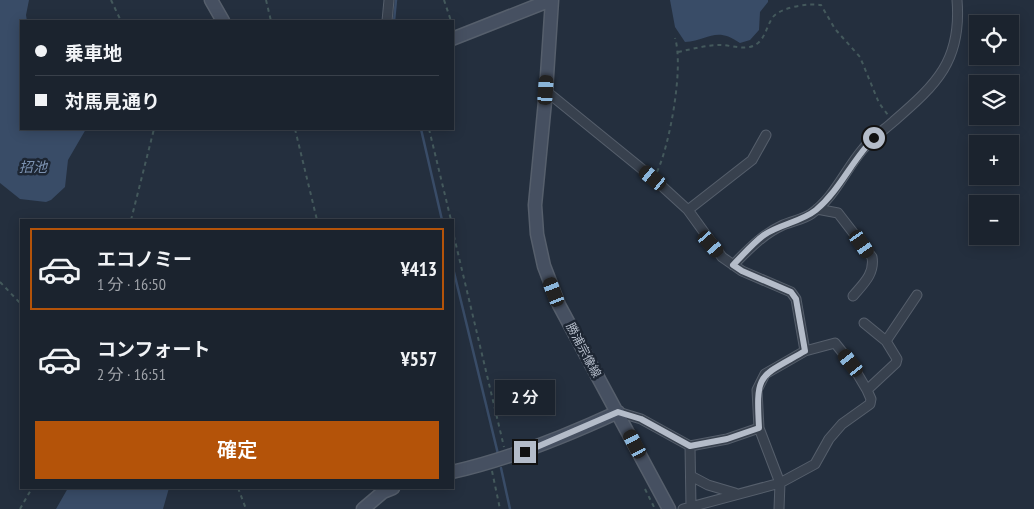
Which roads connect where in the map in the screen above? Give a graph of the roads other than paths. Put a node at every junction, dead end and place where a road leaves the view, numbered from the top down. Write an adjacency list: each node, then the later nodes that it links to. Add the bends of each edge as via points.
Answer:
1 (211, 0): 5 (main road)
2 (389, 0): 6 (street)
3 (551, 0): 7 (main road); 8 (main road, 勝浦宗像線)
4 (957, 0): 10 (street, via 957,39 944,69 921,97 863,149 834,193)
5 (223, 20)
6 (387, 20)
7 (454, 38)
8 (546, 90): 11 (street); 19 (main road, 勝浦宗像線, via 534,204 542,258 559,305)
9 (766, 135): 11 (street, via 752,160)
10 (818, 209): 12 (street, via 764,235); 14 (street, via 838,213 872,258 874,266)
11 (688, 210): 12 (street, via 711,244)
12 (733, 265): 17 (street, via 791,292 796,299)
13 (917, 295): 16 (street)
14 (853, 296)
15 (864, 323): 16 (street)
16 (886, 341): 18 (street, via 897,359 896,363)
17 (805, 351): 18 (street, via 835,343); 20 (street, via 765,374 760,382 757,390)
18 (867, 390): 24 (street, via 870,404 842,424 815,464)
19 (618, 412): 21 (street, via 641,419); 22 (main road, via 490,464); 29 (main road, 勝浦宗像線)
20 (759, 428): 21 (street, via 727,439); 24 (street)
21 (690, 446): 23 (street)
22 (454, 472)
23 (691, 476): 26 (street); 27 (street)
24 (780, 483): 26 (street); 30 (street)
25 (390, 489): 28 (main road)
26 (736, 494): 27 (street)
27 (687, 508)
28 (363, 509)
29 (669, 509)
30 (779, 509)

